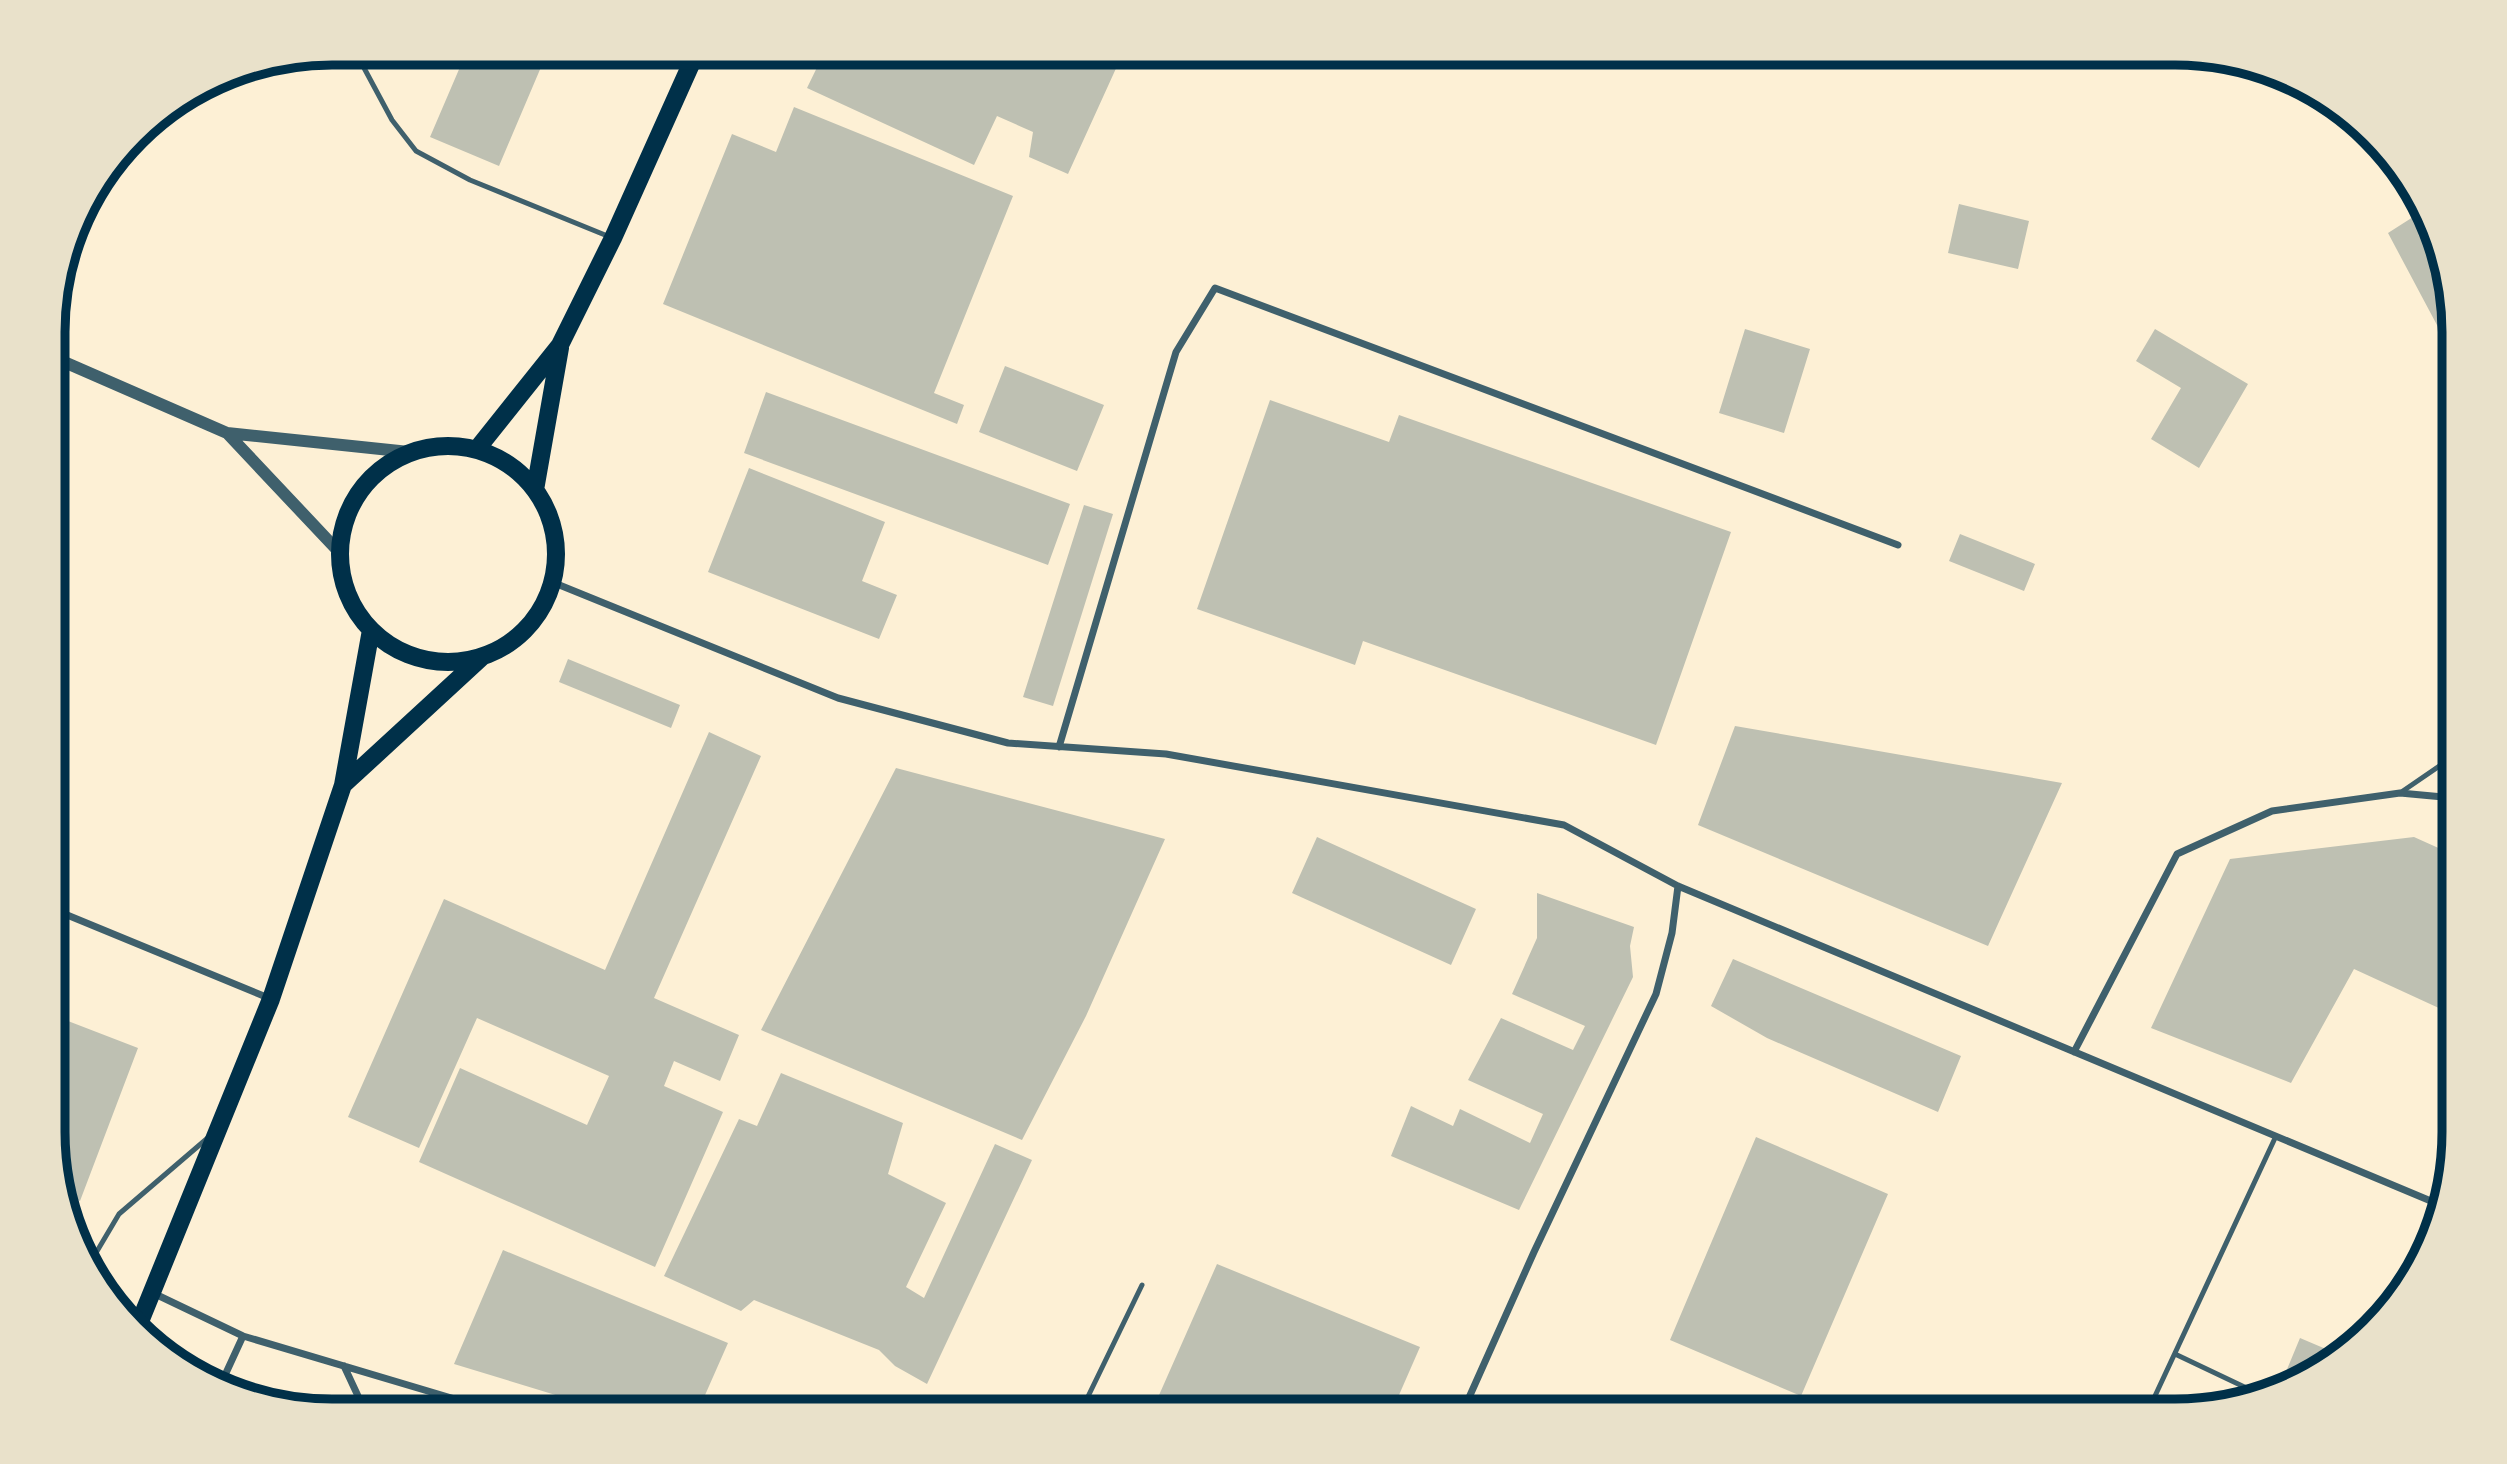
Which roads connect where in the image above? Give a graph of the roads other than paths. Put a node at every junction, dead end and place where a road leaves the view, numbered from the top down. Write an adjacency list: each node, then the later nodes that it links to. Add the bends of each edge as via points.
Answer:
1 (363, 65): 3 (lane, via 392,121 416,151 470,180)
2 (690, 65): 3 (main road)
3 (613, 238): 4 (main road)
4 (560, 345): 7 (main road); 9 (main road)
5 (65, 362): 6 (street)
6 (228, 433): 8 (street); 11 (street)
7 (477, 449): 8 (main road, via 436,446); 9 (main road, via 509,464)
8 (409, 453): 11 (main road, via 384,466 364,486 349,509)
9 (535, 490): 12 (main road, via 554,534)
10 (1898, 545): 15 (street, via 1214,288 1176,352)
11 (340, 553): 13 (main road, via 348,595)
12 (552, 582): 14 (main road, via 526,628); 15 (street, via 838,698 1008,743)
13 (371, 630): 14 (main road, via 395,648 423,659 453,662); 17 (main road)
14 (483, 656): 17 (main road)
15 (1059, 747): 20 (street, via 1166,754 1564,825)
16 (2442, 764): 18 (lane)
17 (343, 785): 22 (main road)
18 (2400, 793): 19 (street); 23 (street, via 2272,811 2177,854)
19 (2442, 797)
20 (1678, 886): 23 (street); 39 (street, via 1672,933 1656,993)
21 (65, 914): 22 (street)
22 (271, 999): 24 (main road)
23 (2074, 1052): 25 (street)
24 (223, 1125): 27 (lane, via 119,1214); 29 (main road)
25 (2276, 1136): 26 (street); 32 (lane)
26 (2433, 1202)
27 (95, 1255)
28 (1142, 1285): 38 (lane)
29 (152, 1293): 30 (main road); 31 (street)
30 (141, 1318)
31 (243, 1336): 33 (street); 34 (street)
32 (2175, 1354): 35 (lane); 40 (lane)
33 (344, 1366): 36 (street); 37 (street)
34 (224, 1377)
35 (2248, 1389)
36 (359, 1399)
37 (455, 1399)
38 (1087, 1399)
39 (1468, 1399)
40 (2154, 1399)

